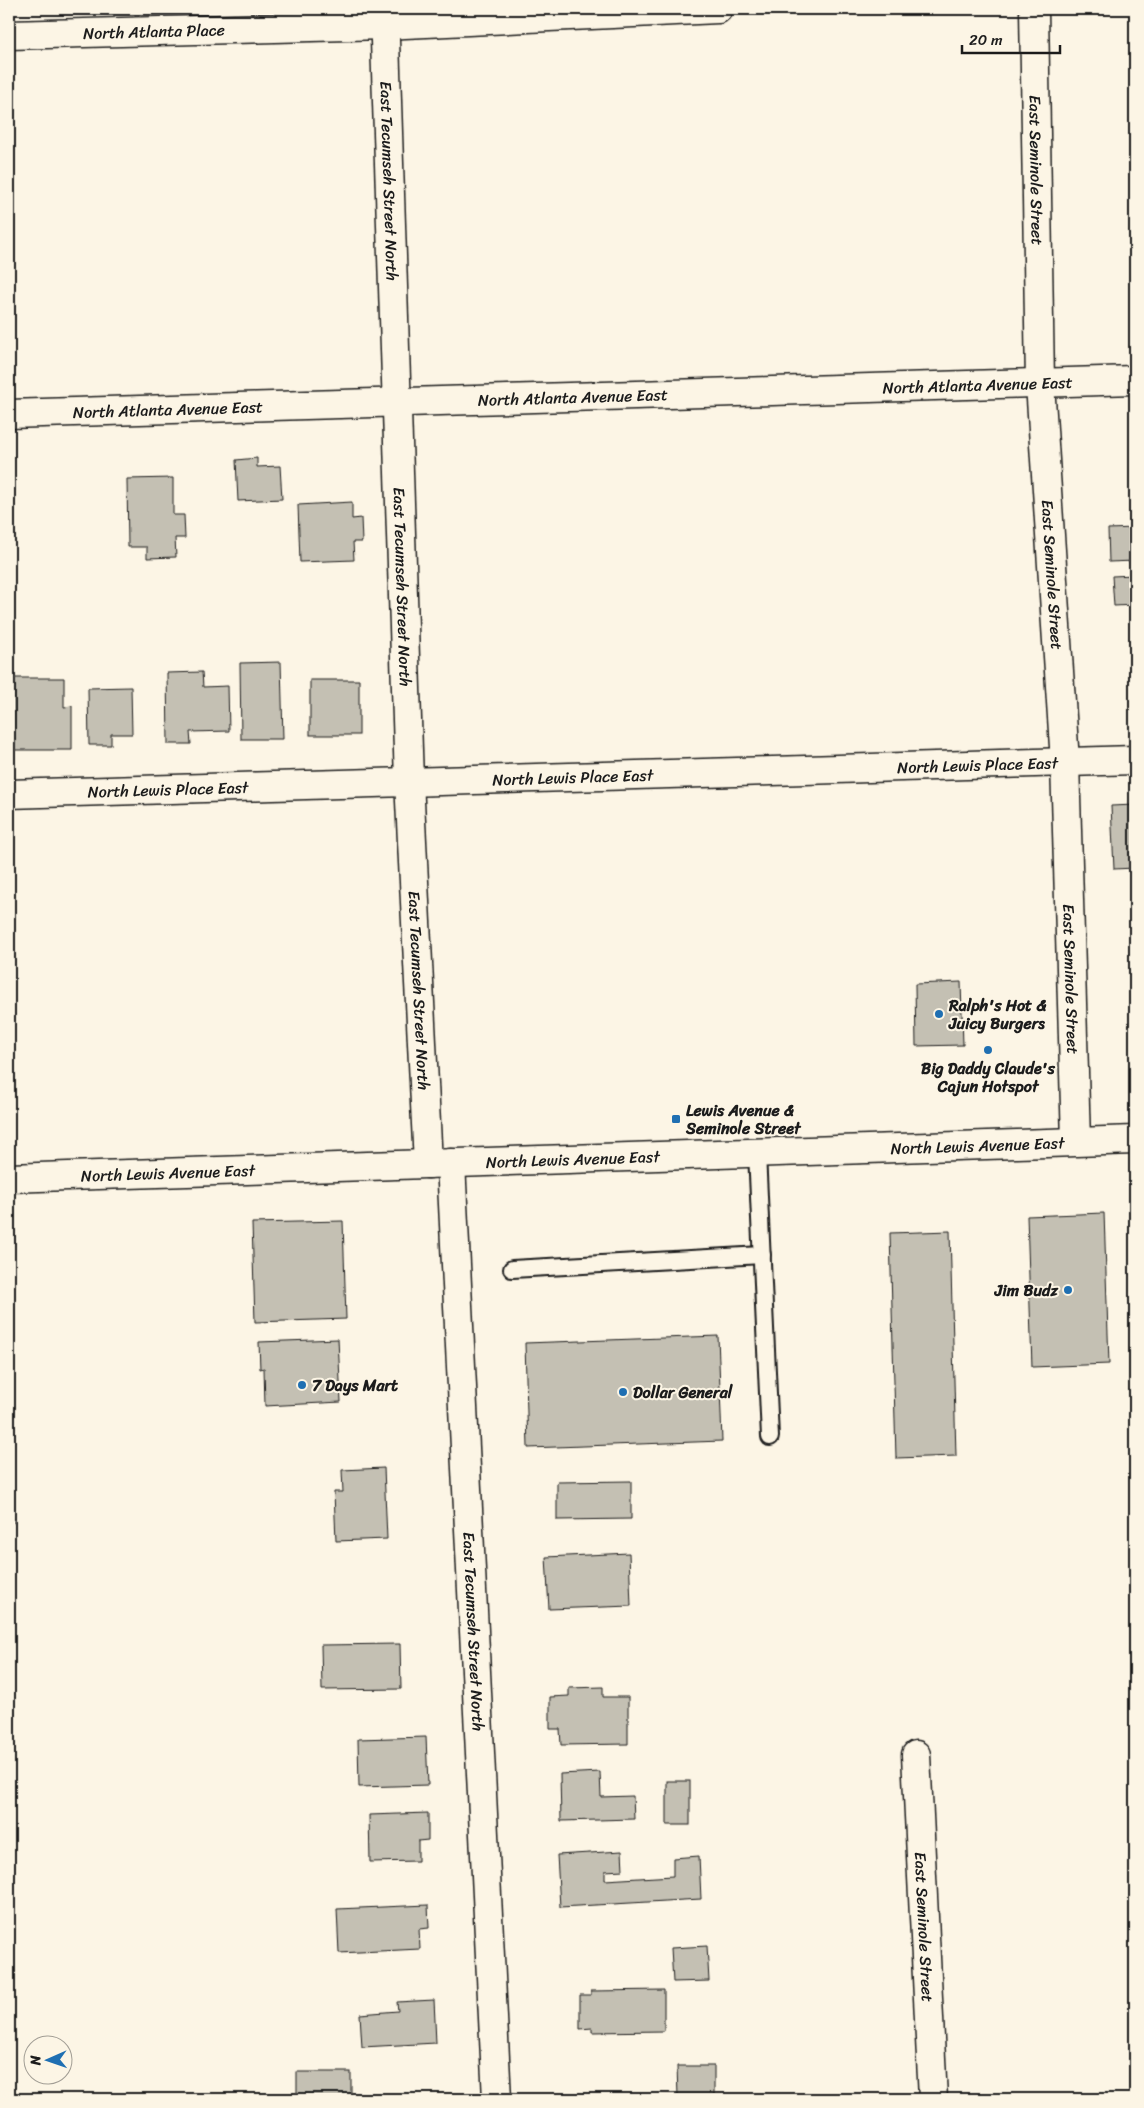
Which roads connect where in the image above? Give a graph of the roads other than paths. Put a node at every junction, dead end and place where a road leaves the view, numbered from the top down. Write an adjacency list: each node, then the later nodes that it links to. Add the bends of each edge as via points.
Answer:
1 (718, 9): 3 (street, North Atlanta Place)
2 (1034, 9): 6 (street, East Seminole Street)
3 (384, 17): 4 (street, North Atlanta Place); 7 (street, East Tecumseh Street North)
4 (9, 35)
5 (1135, 380): 6 (street, North Atlanta Avenue East)
6 (1040, 384): 7 (street, North Atlanta Avenue East); 10 (street, East Seminole Street)
7 (397, 403): 8 (street, North Atlanta Avenue East); 11 (street, East Tecumseh Street North)
8 (9, 414)
9 (1135, 760): 10 (street, North Lewis Place East)
10 (1065, 762): 11 (street, North Lewis Place East); 14 (street, East Seminole Street)
11 (409, 781): 12 (street, North Lewis Place East); 16 (street, East Tecumseh Street North)
12 (9, 794)
13 (1135, 1140): 14 (street, North Lewis Avenue East)
14 (1076, 1141): 15 (street, North Lewis Avenue East)
15 (757, 1152): 16 (street, North Lewis Avenue East); 18 (lane)
16 (440, 1164): 17 (street, North Lewis Avenue East); 22 (street, East Tecumseh Street North)
17 (9, 1178)
18 (762, 1256): 19 (lane); 20 (lane)
19 (512, 1269)
20 (770, 1437)
21 (916, 1755): 23 (street, East Seminole Street)
22 (497, 2099)
23 (933, 2099)

